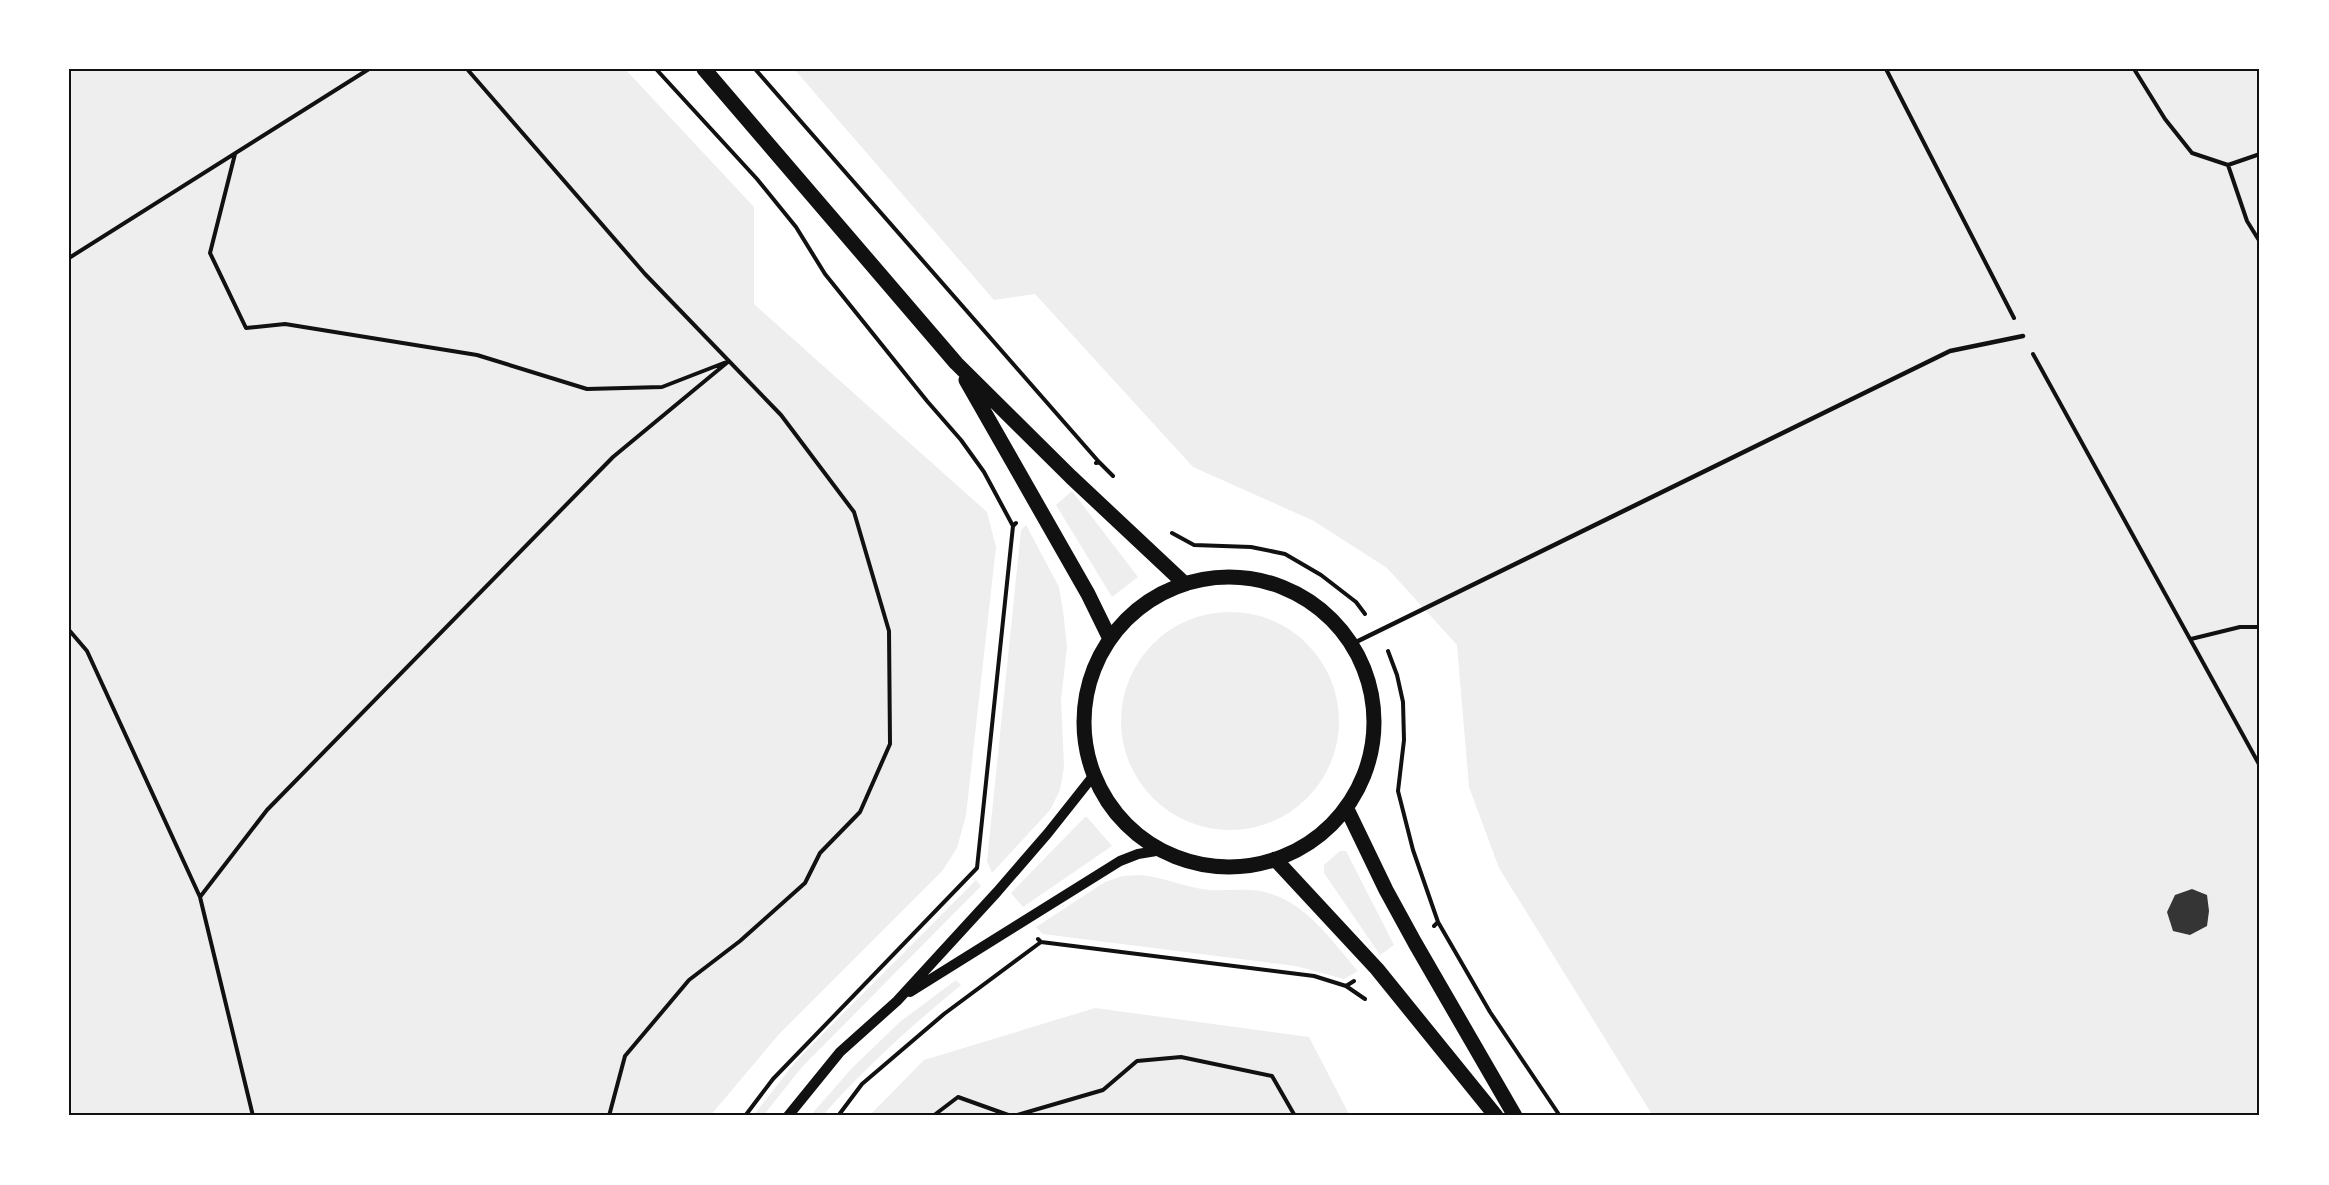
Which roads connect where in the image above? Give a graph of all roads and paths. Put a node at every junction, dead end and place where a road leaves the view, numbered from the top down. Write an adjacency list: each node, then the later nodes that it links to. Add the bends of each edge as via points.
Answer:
1 (369, 69): 8 (path)
2 (466, 69): 14 (path, via 645,274)
3 (656, 69): 17 (path, via 796,226 825,274 961,440 984,472)
4 (704, 69): 15 (main road)
5 (756, 69): 16 (path)
6 (1886, 69): 13 (path)
7 (2134, 69): 10 (path, via 2192,153)
8 (235, 154): 12 (path); 14 (path, via 210,253 246,328 285,324 477,356 587,389 662,387)
9 (2260, 154): 10 (path)
10 (2228, 165): 11 (path, via 2247,221)
11 (2260, 242)
12 (69, 258)
13 (2023, 336): 22 (path); 23 (lane, via 1950,351)
14 (729, 361): 30 (path, via 613,457 267,810); 35 (path, via 781,415 854,512 889,631 890,744 860,812 820,853 805,883 689,980 625,1056)
15 (956, 363): 18 (main road); 21 (main road)
16 (1099, 462)
17 (1013, 526)
18 (1185, 584): 21 (main road, via 1143,605); 23 (main road, via 1239,577 1266,581 1314,604)
19 (2260, 627): 22 (path, via 2240,627)
20 (69, 630): 30 (path, via 87,651)
21 (1110, 639): 25 (main road, via 1094,670 1086,703 1085,737)
22 (2191, 639): 24 (path)
23 (1352, 644): 26 (main road, via 1371,691 1373,744 1363,777)
24 (2260, 766)
25 (1095, 775): 27 (main road, via 1121,818); 33 (street)
26 (1346, 807): 28 (main road, via 1308,843); 43 (main road, via 1386,890)
27 (1162, 850): 28 (main road, via 1185,860 1230,867); 33 (street, via 1119,861)
28 (1275, 859): 42 (main road, via 1377,969)
29 (977, 868): 36 (path, via 773,1079)
30 (200, 897): 34 (path)
31 (1438, 922): 44 (path, via 1490,1012)
32 (1041, 942): 38 (path, via 944,1014 862,1084)
33 (897, 1001): 37 (street, via 840,1052)
34 (253, 1116)
35 (609, 1116)
36 (745, 1116)
37 (788, 1116)
38 (838, 1116)
39 (933, 1116): 40 (path, via 958,1097)
40 (1013, 1116): 41 (path, via 1103,1090 1137,1061 1180,1056 1272,1076)
41 (1295, 1116)
42 (1496, 1116)
43 (1515, 1116)
44 (1560, 1116)

